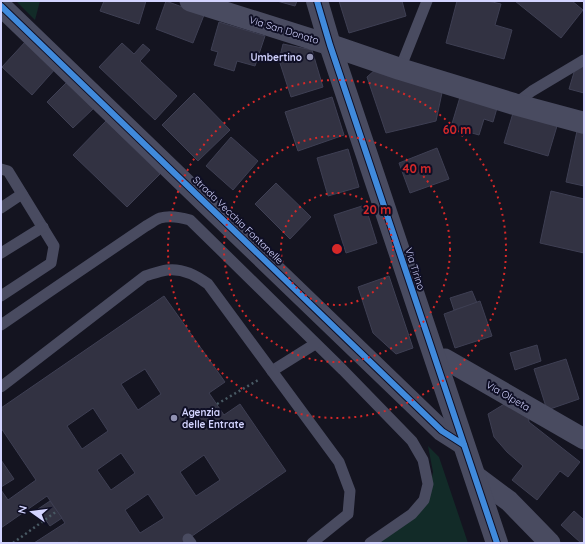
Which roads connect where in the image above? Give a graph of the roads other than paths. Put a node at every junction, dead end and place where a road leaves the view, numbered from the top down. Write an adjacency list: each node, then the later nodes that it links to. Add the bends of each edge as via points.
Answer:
1 (190, 1): 5 (street, Via San Donato)
2 (317, 1): 5 (street, Via Tirino)
3 (427, 1): 7 (lane)
4 (1, 6): 22 (street, Strada Vecchia Fontanelle, via 442,431)
5 (330, 45): 7 (street, Via San Donato); 18 (street, Via Tirino)
6 (584, 60): 8 (lane)
7 (400, 69): 8 (street, Via San Donato)
8 (514, 104): 9 (street, Via San Donato)
9 (584, 123)
10 (1, 169): 11 (lane, via 8,172)
11 (22, 194): 12 (lane); 13 (lane)
12 (1, 208)
13 (43, 227): 14 (lane); 15 (lane, via 54,246 51,263)
14 (1, 253)
15 (1, 296)
16 (1, 325): 17 (lane, via 146,226 160,218 172,217 190,220)
17 (315, 344): 19 (lane); 25 (lane, via 412,441 423,460 428,484 424,500 412,514)
18 (436, 361): 21 (street, Via Olpeta, via 445,359); 22 (street, Via Tirino)
19 (272, 371): 20 (lane, via 208,284 199,277 168,270 145,276); 24 (lane, via 339,462 350,491 348,514)
20 (1, 387)
21 (583, 433)
22 (464, 444): 23 (street, Via Tirino)
23 (474, 474): 26 (street, Via Tirino); 27 (street, via 509,501)
24 (312, 543)
25 (370, 543)
26 (496, 543)
27 (550, 543)

